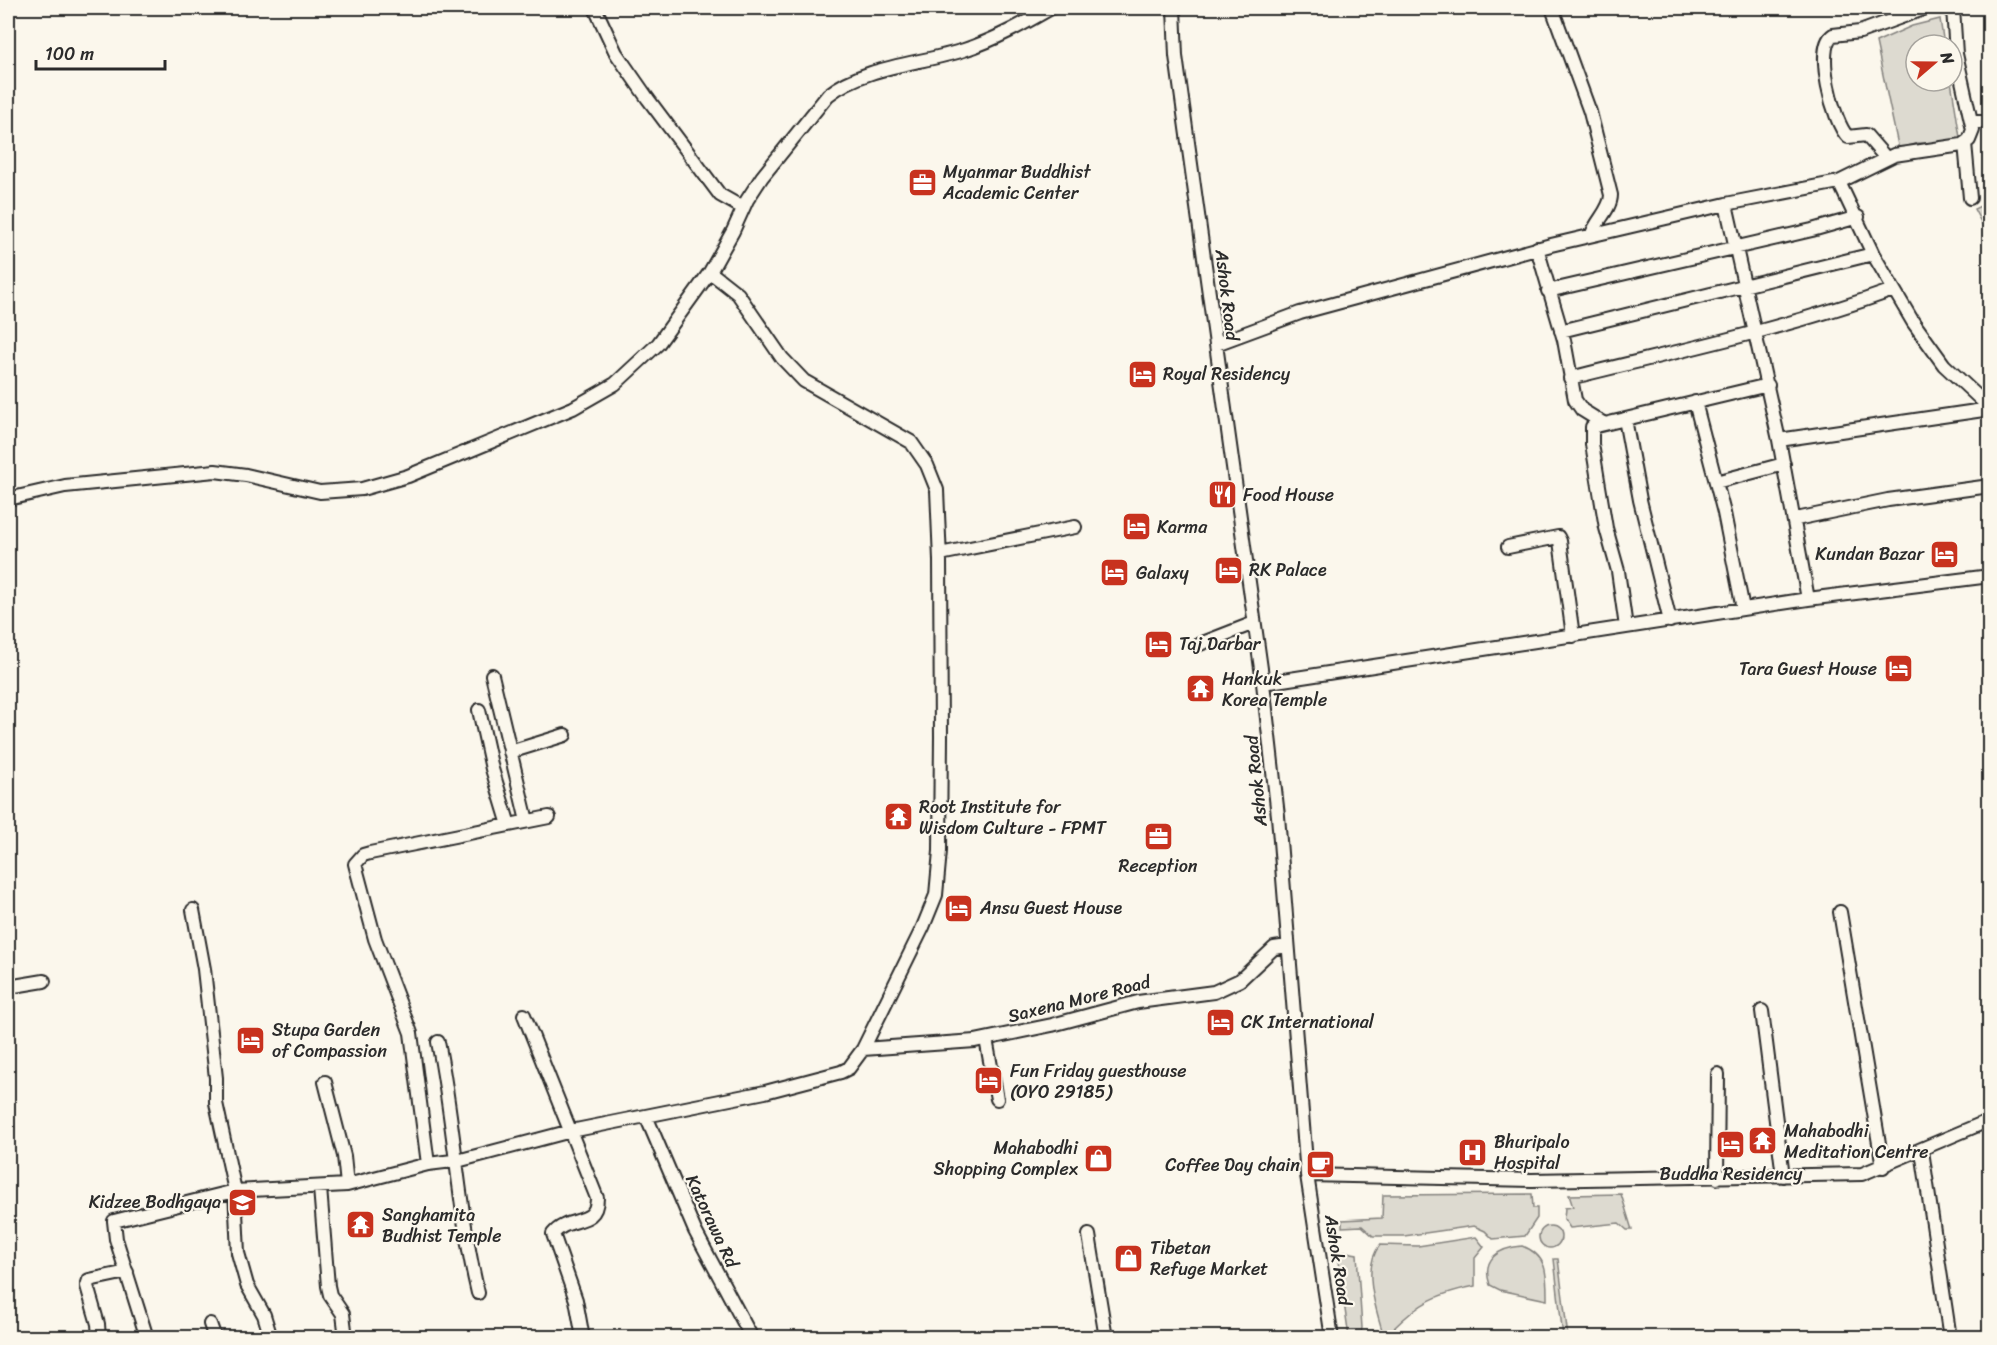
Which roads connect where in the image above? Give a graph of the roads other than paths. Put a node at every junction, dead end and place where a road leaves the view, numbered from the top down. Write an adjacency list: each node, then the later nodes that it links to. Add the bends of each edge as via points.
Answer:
1 (595, 8): 14 (street, via 616,53 648,99 720,195)
2 (1051, 8): 14 (street, via 990,40 837,87 820,102)
3 (1174, 8): 26 (street, Ashok Road, via 1176,56)
4 (1552, 8): 16 (street, via 1590,112 1611,195)
5 (1926, 8): 10 (street, via 1860,32 1833,35 1828,42 1827,90 1842,130 1848,137 1866,135)
6 (1953, 8): 7 (street, via 1956,54)
7 (1972, 122): 8 (street); 9 (street, via 1972,135)
8 (1989, 122)
9 (1965, 143): 10 (street); 12 (street)
10 (1886, 158): 11 (street)
11 (1839, 182): 13 (street); 15 (street)
12 (1970, 198)
13 (1726, 204): 16 (street); 18 (street)
14 (742, 208): 20 (street)
15 (1858, 217): 18 (street); 19 (street)
16 (1592, 234): 17 (street)
17 (1537, 248): 23 (street); 26 (street, via 1300,313)
18 (1736, 248): 21 (street); 23 (street)
19 (1873, 254): 21 (street); 22 (street)
20 (710, 272): 37 (street, via 658,344 615,384 564,412 393,481 331,492 246,475 199,472 64,486); 41 (street, via 738,294 782,358 804,381 911,442 927,465 937,490)
21 (1744, 287): 24 (street); 25 (street)
22 (1893, 290): 25 (street); 30 (street, via 1944,365)
23 (1548, 291): 24 (street)
24 (1561, 331): 27 (street)
25 (1756, 333): 27 (street); 28 (street)
26 (1216, 344): 46 (street, Ashok Road)
27 (1570, 378): 32 (street, via 1578,406)
28 (1768, 385): 29 (street); 33 (street)
29 (1695, 402): 31 (street); 35 (street)
30 (1989, 408): 33 (street)
31 (1624, 419): 32 (street); 45 (street)
32 (1603, 423): 47 (street, via 1592,427 1591,435)
33 (1779, 440): 34 (street)
34 (1784, 464): 35 (street); 38 (street)
35 (1716, 482): 44 (street)
36 (1989, 486): 38 (street, via 1888,500)
37 (8, 499)
38 (1796, 519): 43 (street)
39 (1075, 527): 41 (street)
40 (1508, 547): 48 (street, via 1558,537)
41 (940, 554): 67 (street, via 940,851 936,895)
42 (1989, 576): 43 (street)
43 (1808, 599): 44 (street)
44 (1743, 609): 45 (street)
45 (1670, 621): 47 (street)
46 (1254, 623): 49 (street); 51 (street, Ashok Road)
47 (1626, 627): 48 (street)
48 (1573, 636): 51 (street)
49 (1200, 644)
50 (492, 675): 54 (street)
51 (1263, 683): 60 (street, Ashok Road)
52 (479, 710): 57 (street)
53 (566, 735): 54 (street)
54 (510, 752): 56 (street)
55 (549, 817): 56 (street)
56 (527, 821): 57 (street)
57 (509, 825): 76 (street, via 363,855 355,864 375,939 411,1033)
58 (193, 910): 83 (street, via 204,969 216,1103)
59 (1840, 912): 77 (street)
60 (1288, 946): 65 (street, Saxena More Road, via 1274,948 1240,980 1214,992 1138,1002); 78 (street, Ashok Road)
61 (44, 981): 62 (street)
62 (8, 987)
63 (1762, 1011): 79 (street)
64 (524, 1015): 73 (street)
65 (986, 1039): 67 (street, Saxena More Road); 70 (street)
66 (438, 1042): 75 (street)
67 (864, 1049): 71 (street, via 841,1072)
68 (1718, 1074): 80 (street)
69 (324, 1082): 81 (street, via 344,1156)
70 (997, 1099)
71 (646, 1116): 73 (street); 95 (street, Katorawa Rd, via 695,1231)
72 (1989, 1120): 74 (street)
73 (571, 1131): 75 (street); 94 (street, via 597,1198 597,1209 591,1216 562,1226 553,1234 576,1300)
74 (1922, 1151): 77 (street); 97 (street)
75 (457, 1161): 76 (street); 86 (street, via 460,1204)
76 (428, 1164): 81 (street)
77 (1883, 1167): 79 (street, via 1862,1174)
78 (1307, 1175): 80 (street, via 1532,1180); 88 (street, Ashok Road)
79 (1783, 1176): 80 (street)
80 (1717, 1178)
81 (347, 1185): 82 (street)
82 (320, 1188): 83 (street); 93 (street, via 328,1286 343,1314)
83 (235, 1191): 85 (street, via 114,1221); 92 (street, via 238,1253 247,1285 264,1315)
84 (1089, 1235): 96 (street)
85 (127, 1272): 89 (street, via 88,1280); 90 (street)
86 (478, 1293)
87 (210, 1324): 91 (street)
88 (1330, 1336)
89 (99, 1338)
90 (147, 1338)
91 (215, 1338)
92 (271, 1338)
93 (346, 1338)
94 (584, 1338)
95 (752, 1338)
96 (1106, 1338)
97 (1950, 1338)

